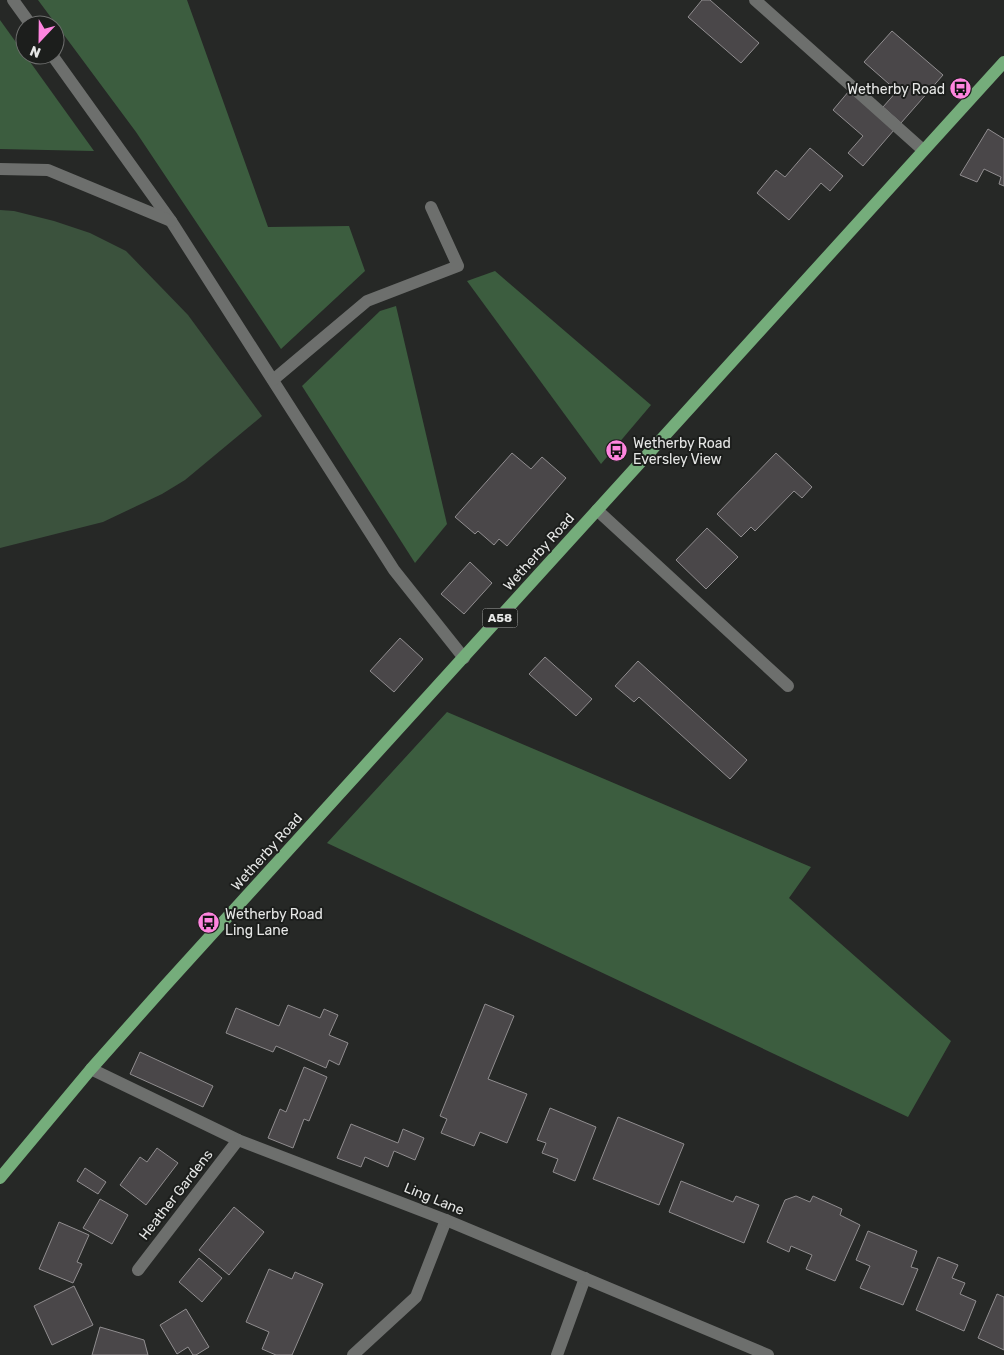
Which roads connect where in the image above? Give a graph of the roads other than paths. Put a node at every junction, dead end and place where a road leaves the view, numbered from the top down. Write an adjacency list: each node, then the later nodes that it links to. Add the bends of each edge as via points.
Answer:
1 (13, 0): 3 (street)
2 (755, 0): 6 (street)
3 (24, 15)
4 (1004, 62): 6 (main road, Wetherby Road / A58)
5 (59, 65): 9 (street)
6 (923, 150): 11 (main road, Wetherby Road / A58)
7 (0, 169): 9 (street, via 48,170)
8 (431, 207): 10 (street, via 458,266 367,301)
9 (171, 221): 10 (street)
10 (273, 380): 12 (street, via 394,570)
11 (597, 510): 12 (main road, Wetherby Road / A58); 13 (street)
12 (464, 658): 14 (main road, Wetherby Road / A58)
13 (788, 686)
14 (91, 1070): 15 (street, Ling Lane); 16 (main road, Wetherby Road / A58)
15 (238, 1140): 17 (street, Ling Lane); 18 (street, Heather Gardens)
16 (0, 1178)
17 (446, 1220): 19 (street, Ling Lane); 20 (street, via 416,1297)
18 (138, 1270)
19 (584, 1278): 21 (street); 22 (street, Ling Lane)
20 (353, 1355)
21 (557, 1355)
22 (768, 1355)

